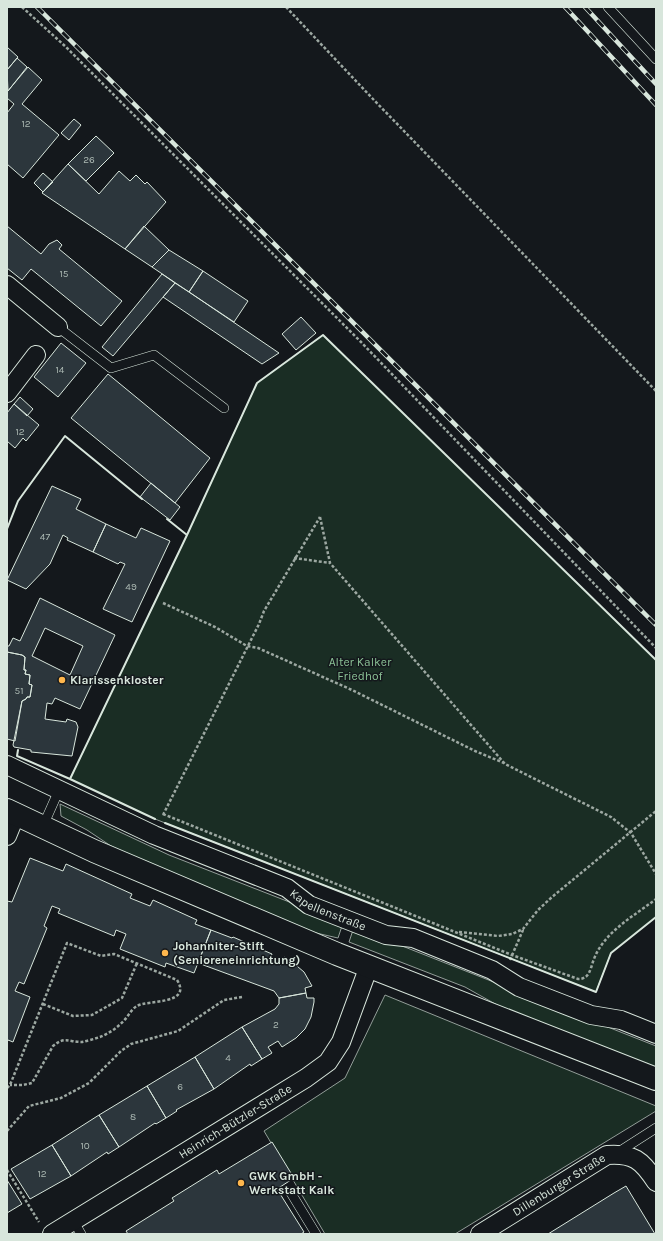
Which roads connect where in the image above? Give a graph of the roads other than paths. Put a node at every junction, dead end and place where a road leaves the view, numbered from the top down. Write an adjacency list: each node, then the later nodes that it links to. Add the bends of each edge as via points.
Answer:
1 (608, 7): 2 (lane)
2 (656, 59)
3 (7, 285): 4 (street)
4 (58, 327): 7 (lane, via 111,368 154,356)
5 (36, 355): 6 (street)
6 (7, 392)
7 (224, 408)
8 (7, 765): 9 (street, Kapellenstraße)
9 (60, 790): 11 (lane); 14 (street, Kapellenstraße, via 154,835 287,888 309,905 386,935 413,938 492,970 519,987 591,1015 621,1020)
10 (11, 812): 11 (main road); 12 (street)
11 (43, 826): 13 (main road, via 94,851)
12 (7, 836)
13 (369, 966): 15 (main road); 20 (street, Heinrich-Bützler-Straße, via 341,1042 328,1062)
14 (656, 1034)
15 (656, 1079)
16 (656, 1128): 17 (lane)
17 (614, 1154): 18 (street, Dillenburger Straße, via 632,1156 642,1162); 23 (street, Dillenburger Straße, via 607,1155)
18 (656, 1182)
19 (291, 1193): 22 (lane)
20 (77, 1227): 21 (street, Heinrich-Bützler-Straße)
21 (47, 1231)
22 (316, 1234)
23 (480, 1234)

